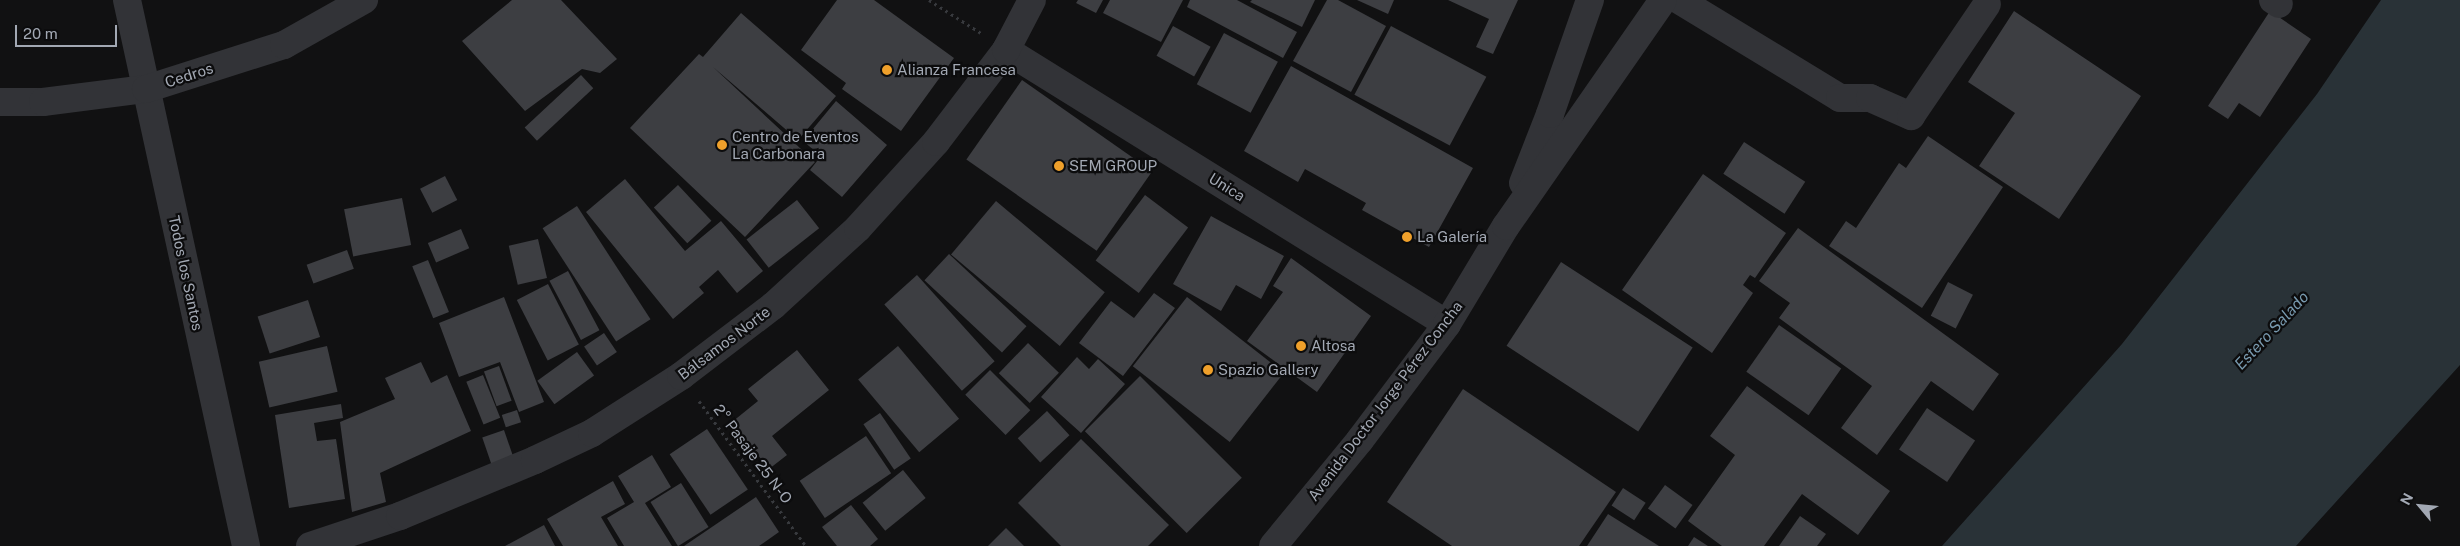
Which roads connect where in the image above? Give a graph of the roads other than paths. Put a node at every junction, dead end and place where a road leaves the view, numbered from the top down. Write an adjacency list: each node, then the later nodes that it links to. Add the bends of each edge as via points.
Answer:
1 (127, 0): 9 (street, Todos los Santos)
2 (364, 0): 9 (street, Cedros, via 284,45)
3 (1032, 0): 8 (street, Bálsamos Norte)
4 (1590, 0): 11 (street, Avenida Doctor Jorge Pérez Concha)
5 (1663, 0): 11 (street, Avenida Doctor Jorge Pérez Concha)
6 (1679, 0): 7 (street, via 1840,98 1870,98 1911,116)
7 (1987, 4)
8 (1006, 50): 12 (street, Unica); 14 (street, Bálsamos Norte, via 936,142 858,228 773,306 681,376 592,433 535,460 400,516)
9 (146, 89): 10 (street, Cedros, via 43,102); 13 (street, Todos los Santos)
10 (0, 102)
11 (1506, 226): 12 (street, Avenida Doctor Jorge Pérez Concha)
12 (1447, 324): 15 (street, Avenida Doctor Jorge Pérez Concha, via 1360,440)
13 (246, 546)
14 (310, 546)
15 (1273, 546)

